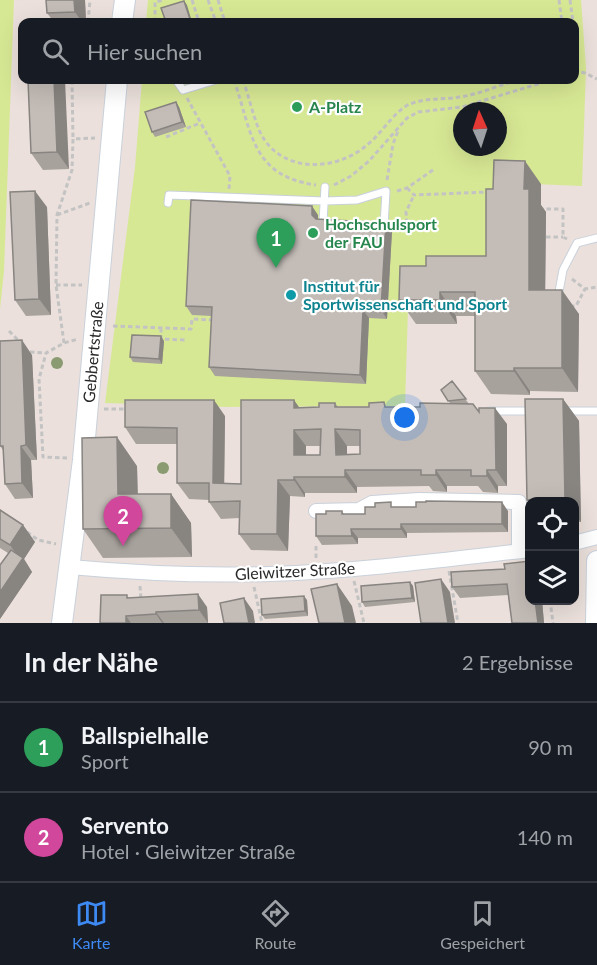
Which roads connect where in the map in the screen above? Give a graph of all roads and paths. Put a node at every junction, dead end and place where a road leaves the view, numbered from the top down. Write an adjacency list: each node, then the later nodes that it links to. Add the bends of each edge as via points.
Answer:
1 (90, 0): 9 (path)
2 (124, 0): 10 (street)
3 (165, 0): 11 (path, via 155,2)
4 (192, 0): 12 (path)
5 (208, 0): 13 (path)
6 (218, 0): 14 (path)
7 (559, 0): 15 (path)
8 (570, 0): 16 (path)
9 (88, 18)
10 (122, 18)
11 (155, 18)
12 (198, 18)
13 (215, 18)
14 (224, 18)
15 (561, 18)
16 (572, 18)
17 (579, 72): 18 (path)
18 (597, 78)
19 (72, 84): 33 (path)
20 (117, 84): 34 (street, Gebbertstraße)
21 (179, 84): 27 (lane)
22 (203, 84): 27 (lane)
23 (235, 84): 36 (path, via 253,140 266,163 280,175 299,183)
24 (244, 84): 28 (path, via 260,132 268,144 276,153 305,165 341,161 354,155 398,112)
25 (506, 84): 28 (path, via 469,96)
26 (538, 84): 29 (path, via 462,108)
27 (183, 90): 30 (path)
28 (420, 101): 29 (path)
29 (418, 112): 31 (path)
30 (200, 123): 32 (path); 41 (path, via 230,176)
31 (400, 127): 36 (path, via 351,176); 38 (path, via 393,144)
32 (166, 137)
33 (73, 139): 34 (path); 46 (path, via 72,170)
34 (112, 140): 44 (street, Gebbertstraße)
35 (433, 170): 37 (path)
36 (325, 187): 42 (lane)
37 (406, 188): 38 (path); 40 (path)
38 (386, 191): 42 (lane, via 357,200); 49 (lane, via 384,226)
39 (495, 192): 40 (path)
40 (414, 195): 48 (path, via 406,212)
41 (229, 197): 42 (lane); 43 (lane, via 169,195)
42 (324, 201): 47 (lane, via 323,222)
43 (168, 203)
44 (107, 204): 46 (path, via 86,203); 55 (street, Gebbertstraße)
45 (530, 209): 51 (path, via 563,209)
46 (57, 215): 54 (path)
47 (333, 223)
48 (407, 223)
49 (374, 225)
50 (546, 237): 51 (path)
51 (563, 237): 53 (path)
52 (597, 238): 53 (lane)
53 (577, 243): 57 (lane, via 563,270)
54 (56, 285): 55 (path); 64 (path)
55 (99, 286): 61 (street, Gebbertstraße)
56 (597, 287): 58 (path, via 585,289)
57 (558, 300)
58 (576, 306)
59 (218, 320): 60 (path, via 192,319 191,329)
60 (161, 328): 61 (path); 63 (path, via 161,339)
61 (95, 330): 64 (path); 66 (street, Gebbertstraße)
62 (9, 331): 65 (path, via 31,353)
63 (185, 340)
64 (64, 343): 65 (path)
65 (46, 353): 72 (path, via 39,379 43,457)
66 (88, 409): 67 (path); 72 (street, Gebbertstraße)
67 (136, 409)
68 (480, 411): 69 (lane)
69 (539, 411)
70 (550, 411): 71 (lane)
71 (597, 411)
72 (83, 460): 77 (street, Gebbertstraße)
73 (316, 511): 78 (street, Gleiwitzer Straße, via 359,510 372,503 419,500 519,502)
74 (19, 527): 77 (path, via 38,540)
75 (597, 537): 76 (street)
76 (579, 542)
77 (72, 547): 81 (street, Gebbertstraße)
78 (524, 551): 79 (street, Gleiwitzer Straße)
79 (448, 561): 82 (street, Gleiwitzer Straße); 90 (path)
80 (597, 561): 92 (street)
81 (70, 567): 83 (street, Gleiwitzer Straße); 87 (street, Gebbertstraße)
82 (351, 569): 84 (street, Gleiwitzer Straße); 89 (path)
83 (140, 573): 84 (street, Gleiwitzer Straße); 85 (path)
84 (251, 574): 88 (path)
85 (141, 603)
86 (551, 605): 91 (path)
87 (62, 623)
88 (262, 623)
89 (364, 623)
90 (458, 623)
91 (553, 623)
92 (596, 623)

